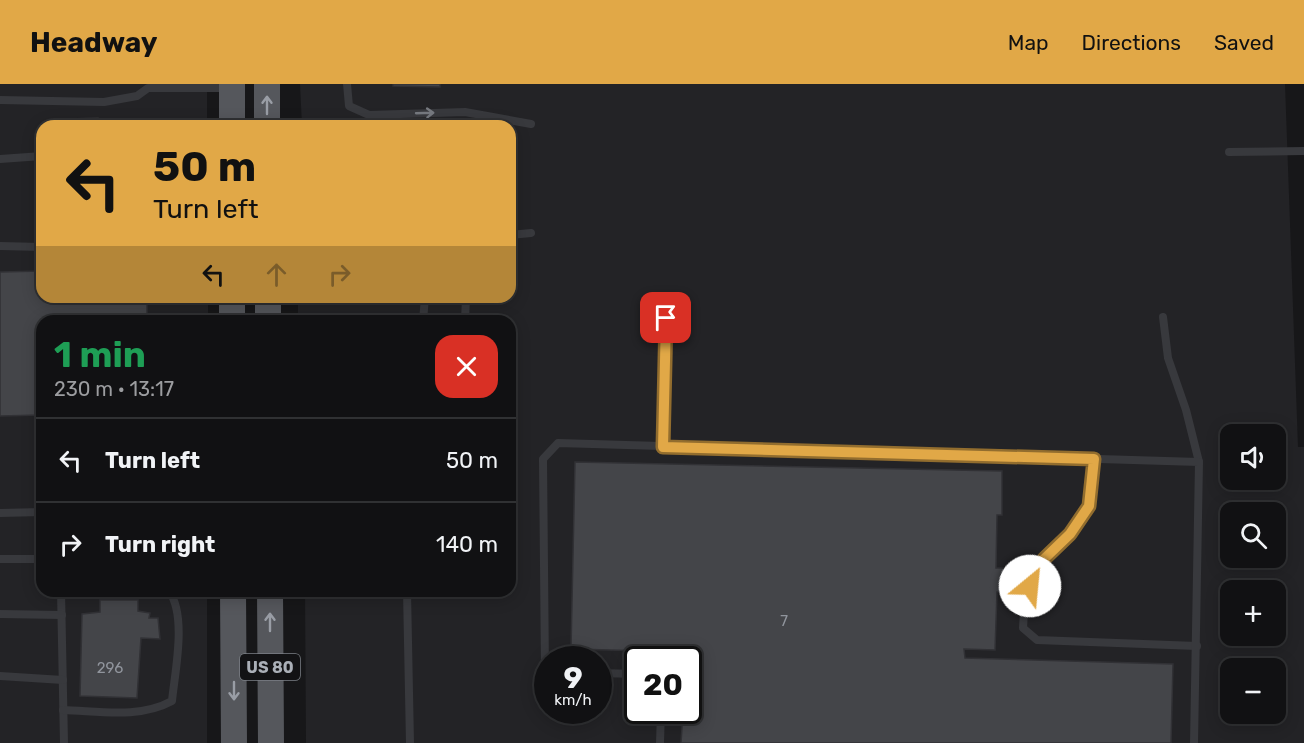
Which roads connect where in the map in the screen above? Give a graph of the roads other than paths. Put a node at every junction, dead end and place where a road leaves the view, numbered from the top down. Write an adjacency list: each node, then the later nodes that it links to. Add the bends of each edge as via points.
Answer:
1 (267, 84): 7 (main road, one-way to 1)
2 (348, 84): 8 (lane, one-way to 8, via 349,106 369,116 465,111)
3 (148, 86): 4 (lane); 5 (lane, via 137,96 104,102)
4 (232, 86): 6 (main road)
5 (0, 100)
6 (232, 120)
7 (267, 120)
8 (511, 120)
9 (516, 121): 10 (lane, one-way to 10)
10 (531, 124)
11 (1304, 151): 12 (lane)
12 (1229, 152)
13 (36, 156): 14 (lane)
14 (0, 159)
15 (531, 233): 16 (lane)
16 (516, 234)
17 (0, 246): 18 (lane)
18 (36, 247)
19 (1163, 316): 23 (lane, via 1168,358)
20 (666, 318): 21 (lane)
21 (663, 447): 22 (lane); 35 (lane, via 558,443 543,459)
22 (1094, 459): 23 (lane); 36 (lane, via 1089,506 1070,534 1044,559 1025,596 1023,628 1037,640)
23 (1199, 462): 36 (lane)
24 (36, 512): 25 (lane)
25 (0, 513)
26 (0, 559): 27 (lane)
27 (36, 559)
28 (61, 597): 34 (lane)
29 (173, 597): 39 (lane, via 178,652 172,702 142,712)
30 (233, 597): 42 (main road, US 80, one-way to 42)
31 (270, 597): 43 (main road, US 80, one-way to 31)
32 (407, 597): 44 (lane)
33 (0, 614): 34 (lane)
34 (62, 615): 38 (lane)
35 (545, 646)
36 (1197, 646): 46 (lane)
37 (0, 676): 38 (lane)
38 (63, 680): 39 (lane)
39 (63, 710): 41 (lane)
40 (661, 724): 45 (lane)
41 (64, 743)
42 (234, 743)
43 (271, 743)
44 (410, 743)
45 (660, 743)
46 (1194, 743)

